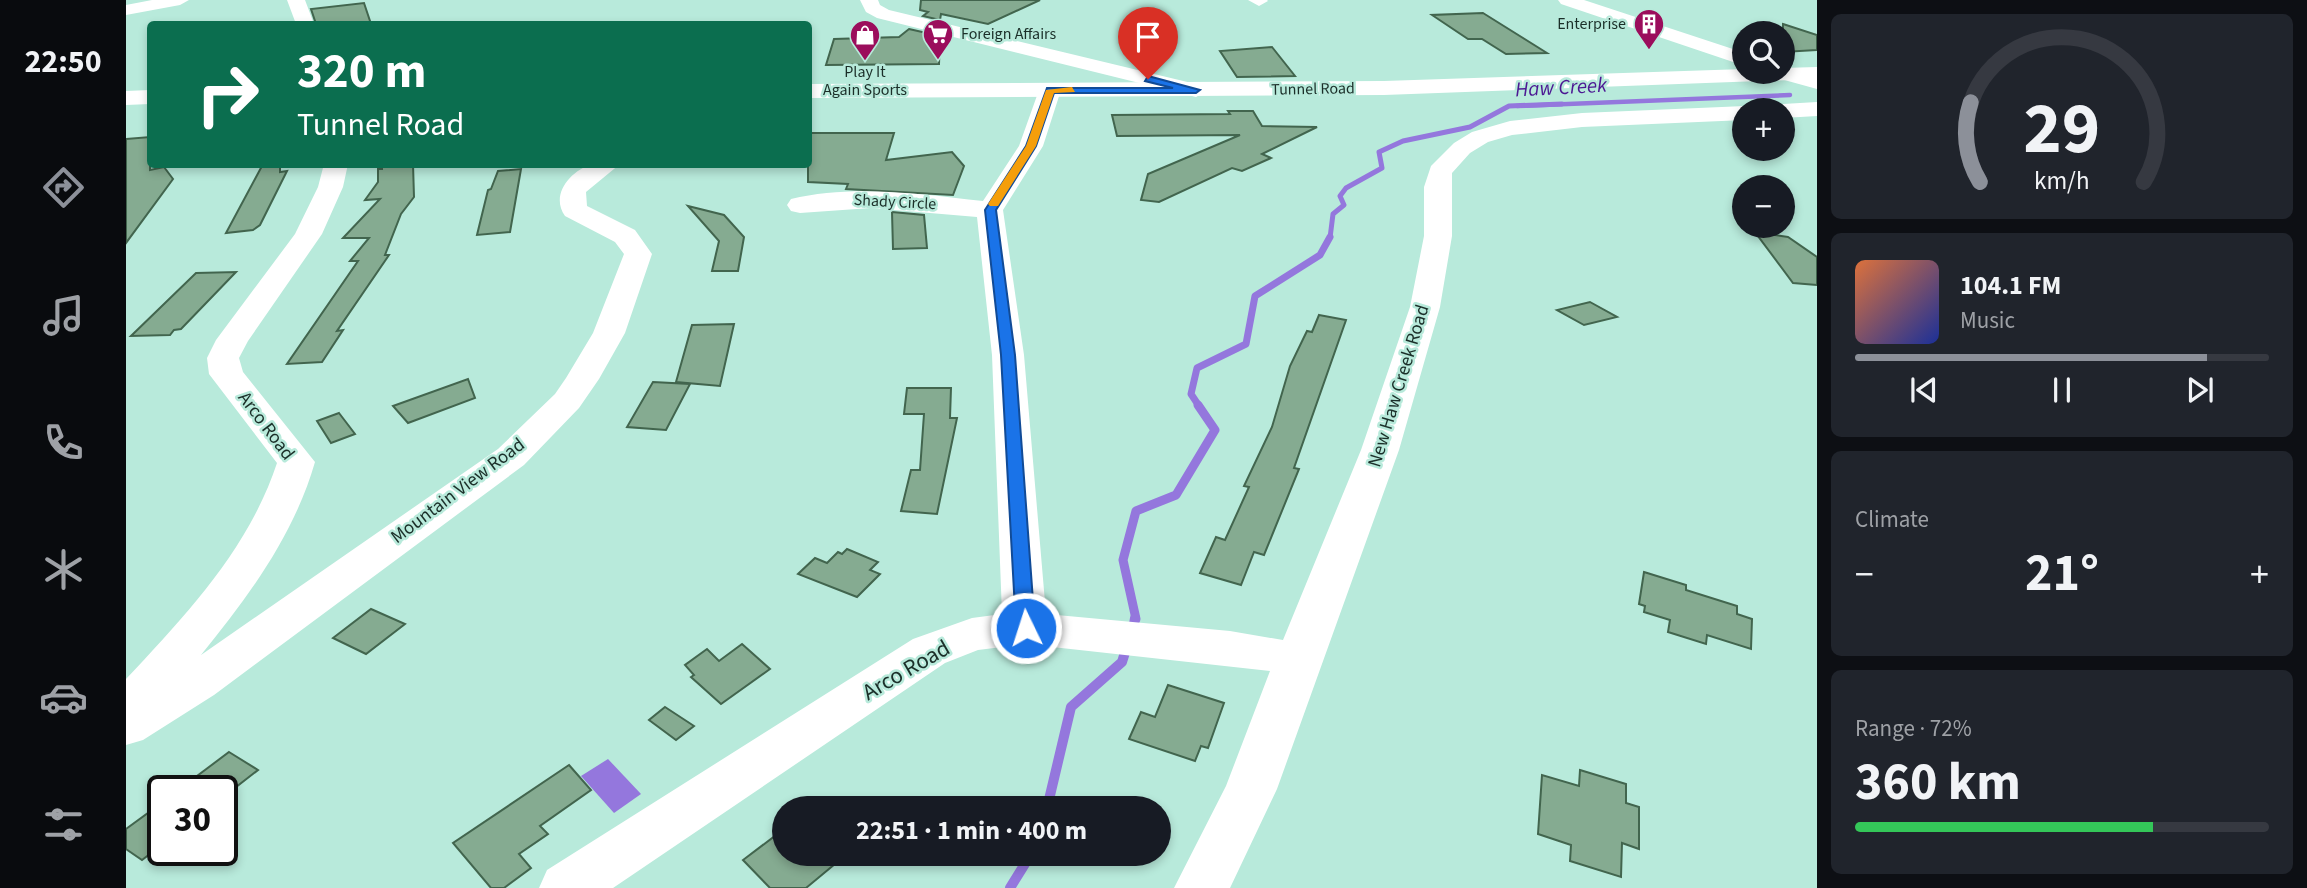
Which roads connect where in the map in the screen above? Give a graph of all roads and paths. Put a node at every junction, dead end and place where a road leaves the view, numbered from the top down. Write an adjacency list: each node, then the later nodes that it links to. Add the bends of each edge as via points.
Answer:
1 (180, 0): 5 (street)
2 (296, 0): 6 (street)
3 (869, 0): 11 (street, via 872,8 883,14)
4 (1567, 0): 7 (street)
5 (126, 10)
6 (304, 21)
7 (1732, 57)
8 (1732, 75): 11 (main road, Tunnel Road, via 1523,85)
9 (1795, 82): 13 (main road, Tunnel Road)
10 (1050, 90): 11 (main road, Tunnel Road); 12 (main road, Tunnel Road); 21 (street, via 1031,146)
11 (1196, 90)
12 (812, 91)
13 (1816, 95): 16 (street)
14 (147, 97): 15 (main road)
15 (126, 98)
16 (1795, 105)
17 (1732, 114): 23 (street, New Haw Creek Road, via 1510,128 1462,148 1440,172 1438,236 1424,307 1380,450)
18 (335, 168): 24 (street, Arco Road, via 321,212 223,358 226,374 296,462 291,487 223,597)
19 (602, 168): 25 (street, Mountain View Road, via 573,189 574,210 625,236 638,254 609,333 567,401 511,457 197,682)
20 (800, 205): 21 (street, Shady Circle, via 834,200)
21 (990, 210): 22 (street, via 1008,355)
22 (1026, 628): 23 (street, Arco Road); 26 (street, Arco Road, via 972,634 929,651)
23 (1298, 659): 27 (street, New Haw Creek Road, via 1251,789)
24 (126, 710)
25 (126, 726)
26 (568, 888)
27 (1202, 888)

